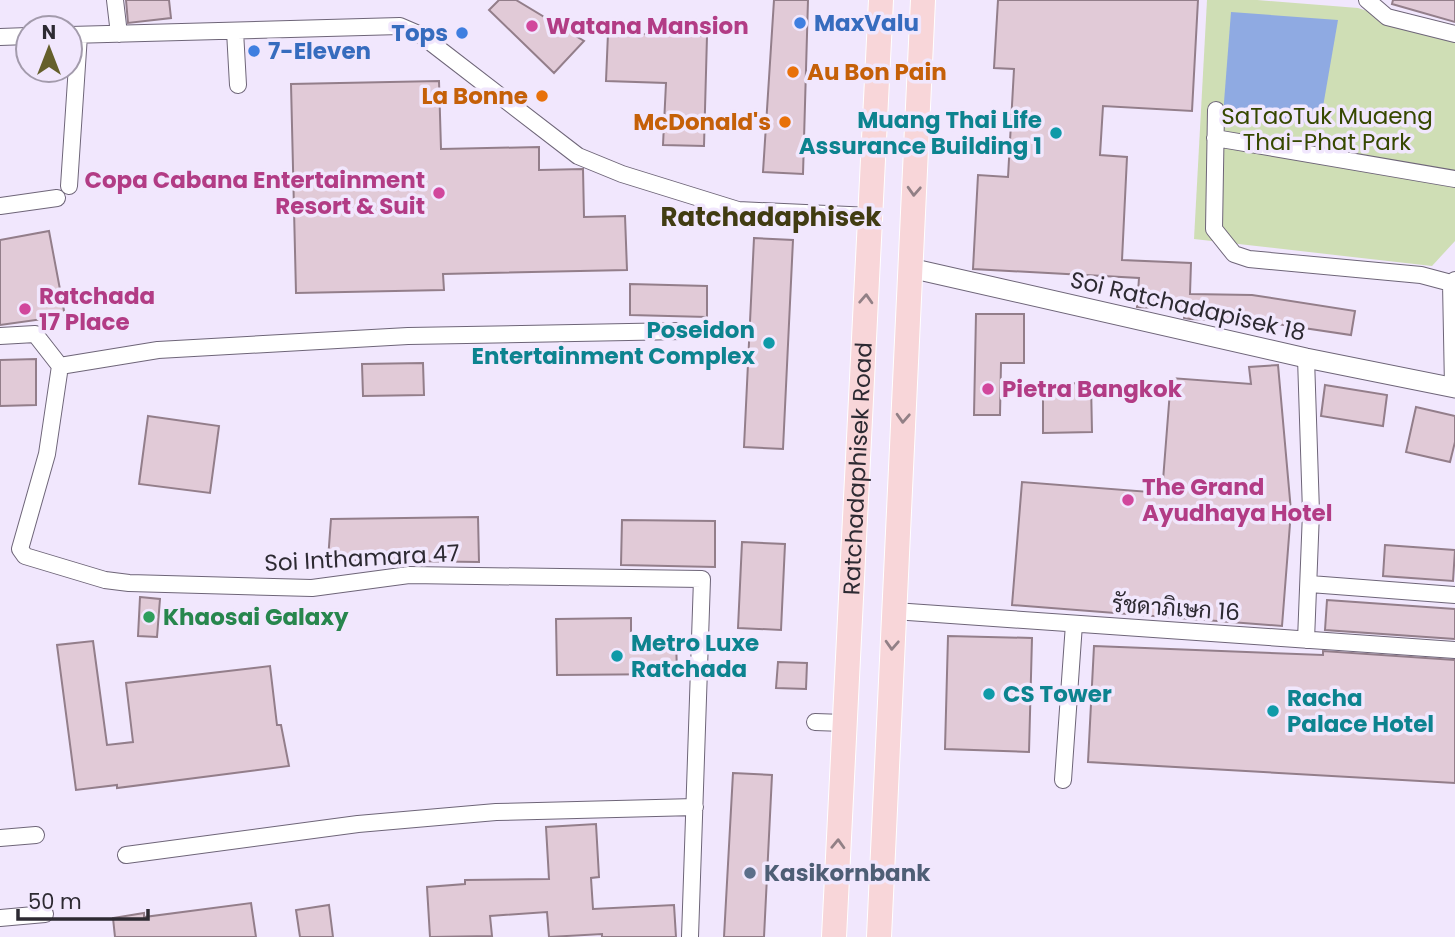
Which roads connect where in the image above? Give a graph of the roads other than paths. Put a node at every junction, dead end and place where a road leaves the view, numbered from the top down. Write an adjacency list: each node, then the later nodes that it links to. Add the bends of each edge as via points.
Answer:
1 (115, 0): 6 (street)
2 (881, 0): 17 (main road, Ratchadaphisek Road)
3 (923, 0): 18 (main road, Ratchadaphisek Road, one-way to 18)
4 (1367, 0): 7 (street, via 1387,17)
5 (235, 31): 6 (street); 10 (street); 17 (street, via 400,26 421,35 578,156 622,174 738,210)
6 (119, 34): 8 (street)
7 (1455, 34)
8 (84, 35)
9 (72, 84): 14 (street)
10 (238, 85)
11 (1216, 110): 12 (street)
12 (1215, 138): 13 (street); 19 (street, via 1214,229 1234,254 1421,275)
13 (1455, 178)
14 (69, 186)
15 (57, 198): 16 (street)
16 (0, 205)
17 (871, 216): 32 (main road, Ratchadaphisek Road, one-way to 17)
18 (910, 268): 22 (street, Soi Ratchadapisek 18); 27 (main road, Ratchadaphisek Road, one-way to 27)
19 (1454, 283): 24 (street)
20 (682, 331): 23 (street, via 408,336 159,350)
21 (0, 336): 23 (street, via 35,334)
22 (1306, 358): 24 (street, Soi Ratchadapisek 18); 25 (street)
23 (60, 366): 34 (street, Soi Inthamara 47, via 47,454 20,549 25,556 106,580 143,583 312,588 409,575 702,579)
24 (1454, 388)
25 (1310, 584): 26 (street); 29 (street)
26 (1455, 595)
27 (894, 611): 28 (street, รัชดาภิเษก 16); 42 (main road, Ratchadaphisek Road, one-way to 42)
28 (1074, 624): 29 (street, รัชดาภิเษก 16); 33 (street)
29 (1306, 640): 30 (street, รัชดาภิเษก 16)
30 (1455, 650)
31 (814, 722): 32 (street)
32 (844, 723): 41 (main road, Ratchadaphisek Road, one-way to 32)
33 (1063, 780)
34 (695, 807): 37 (street, via 496,812 358,824); 40 (street, Soi Inthamara 47)
35 (36, 835): 36 (street)
36 (0, 838)
37 (126, 855)
38 (45, 914): 39 (street)
39 (0, 918)
40 (690, 937)
41 (834, 937)
42 (879, 937)

